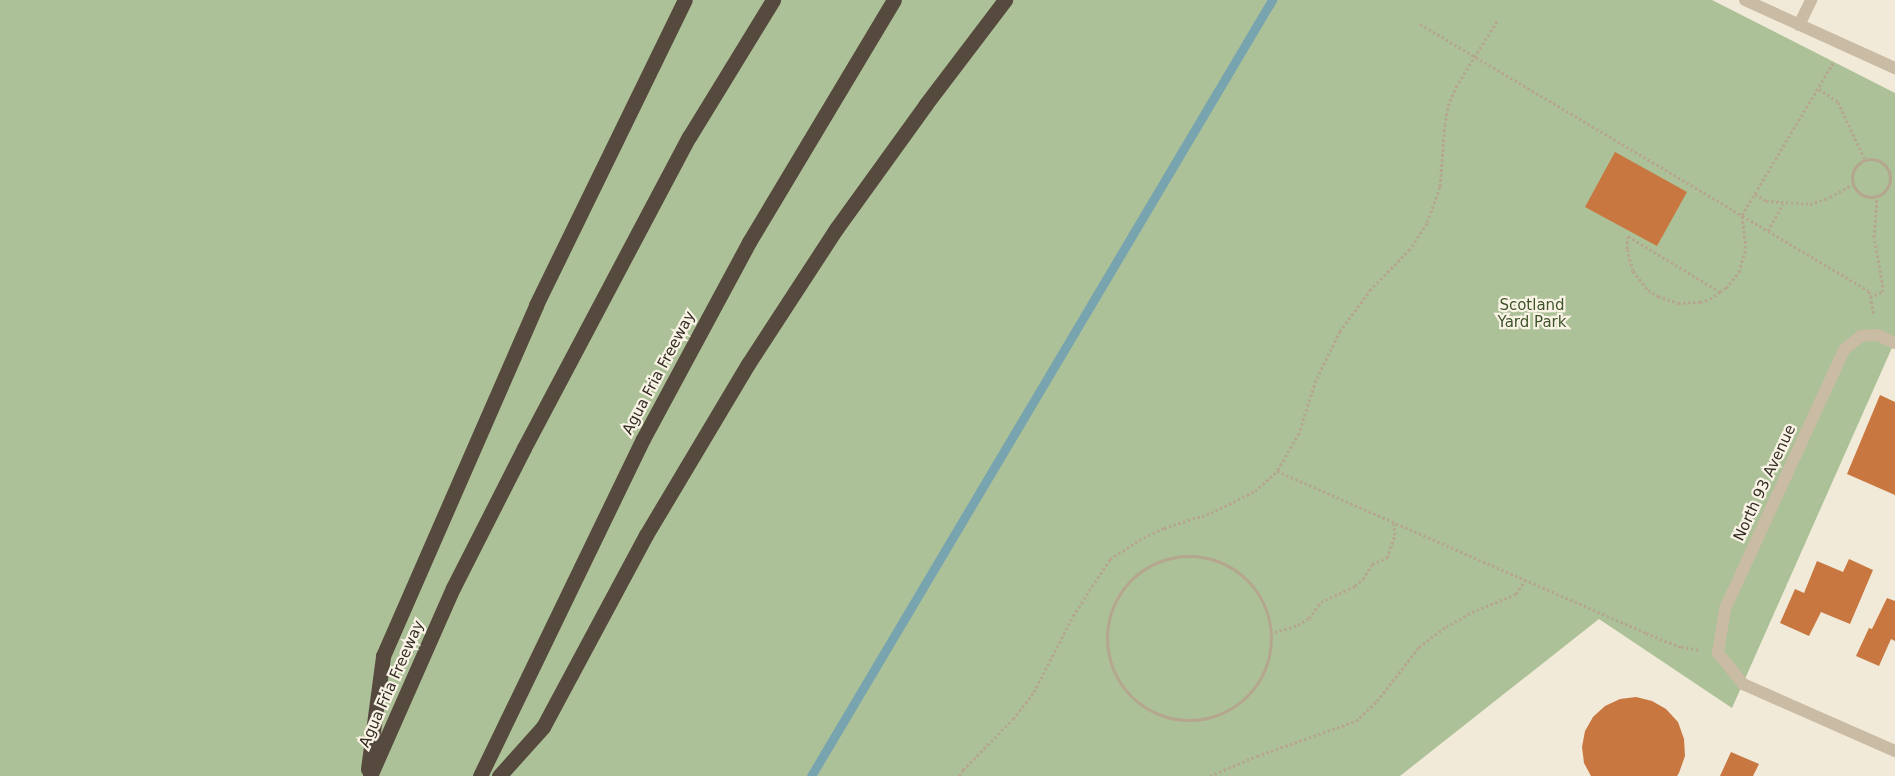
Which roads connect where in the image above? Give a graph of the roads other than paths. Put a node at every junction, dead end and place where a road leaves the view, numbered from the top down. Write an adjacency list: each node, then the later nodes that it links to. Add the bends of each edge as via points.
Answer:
1 (685, 0): 11 (highway, via 536,304 383,656)
2 (773, 0): 11 (highway, Agua Fria Freeway, via 689,137 524,448 453,588)
3 (894, 0): 12 (highway, Agua Fria Freeway, via 749,242 643,439)
4 (1005, 0): 13 (highway, via 836,229 748,364 646,535 543,727)
5 (1745, 0): 7 (street)
6 (1811, 0): 7 (street)
7 (1799, 25): 8 (street)
8 (1895, 68)
9 (1895, 343): 10 (street, North 93 Avenue, via 1878,335 1861,336 1844,350 1725,609 1718,653 1743,684)
10 (1895, 751)
11 (369, 776)
12 (480, 776)
13 (499, 776)

